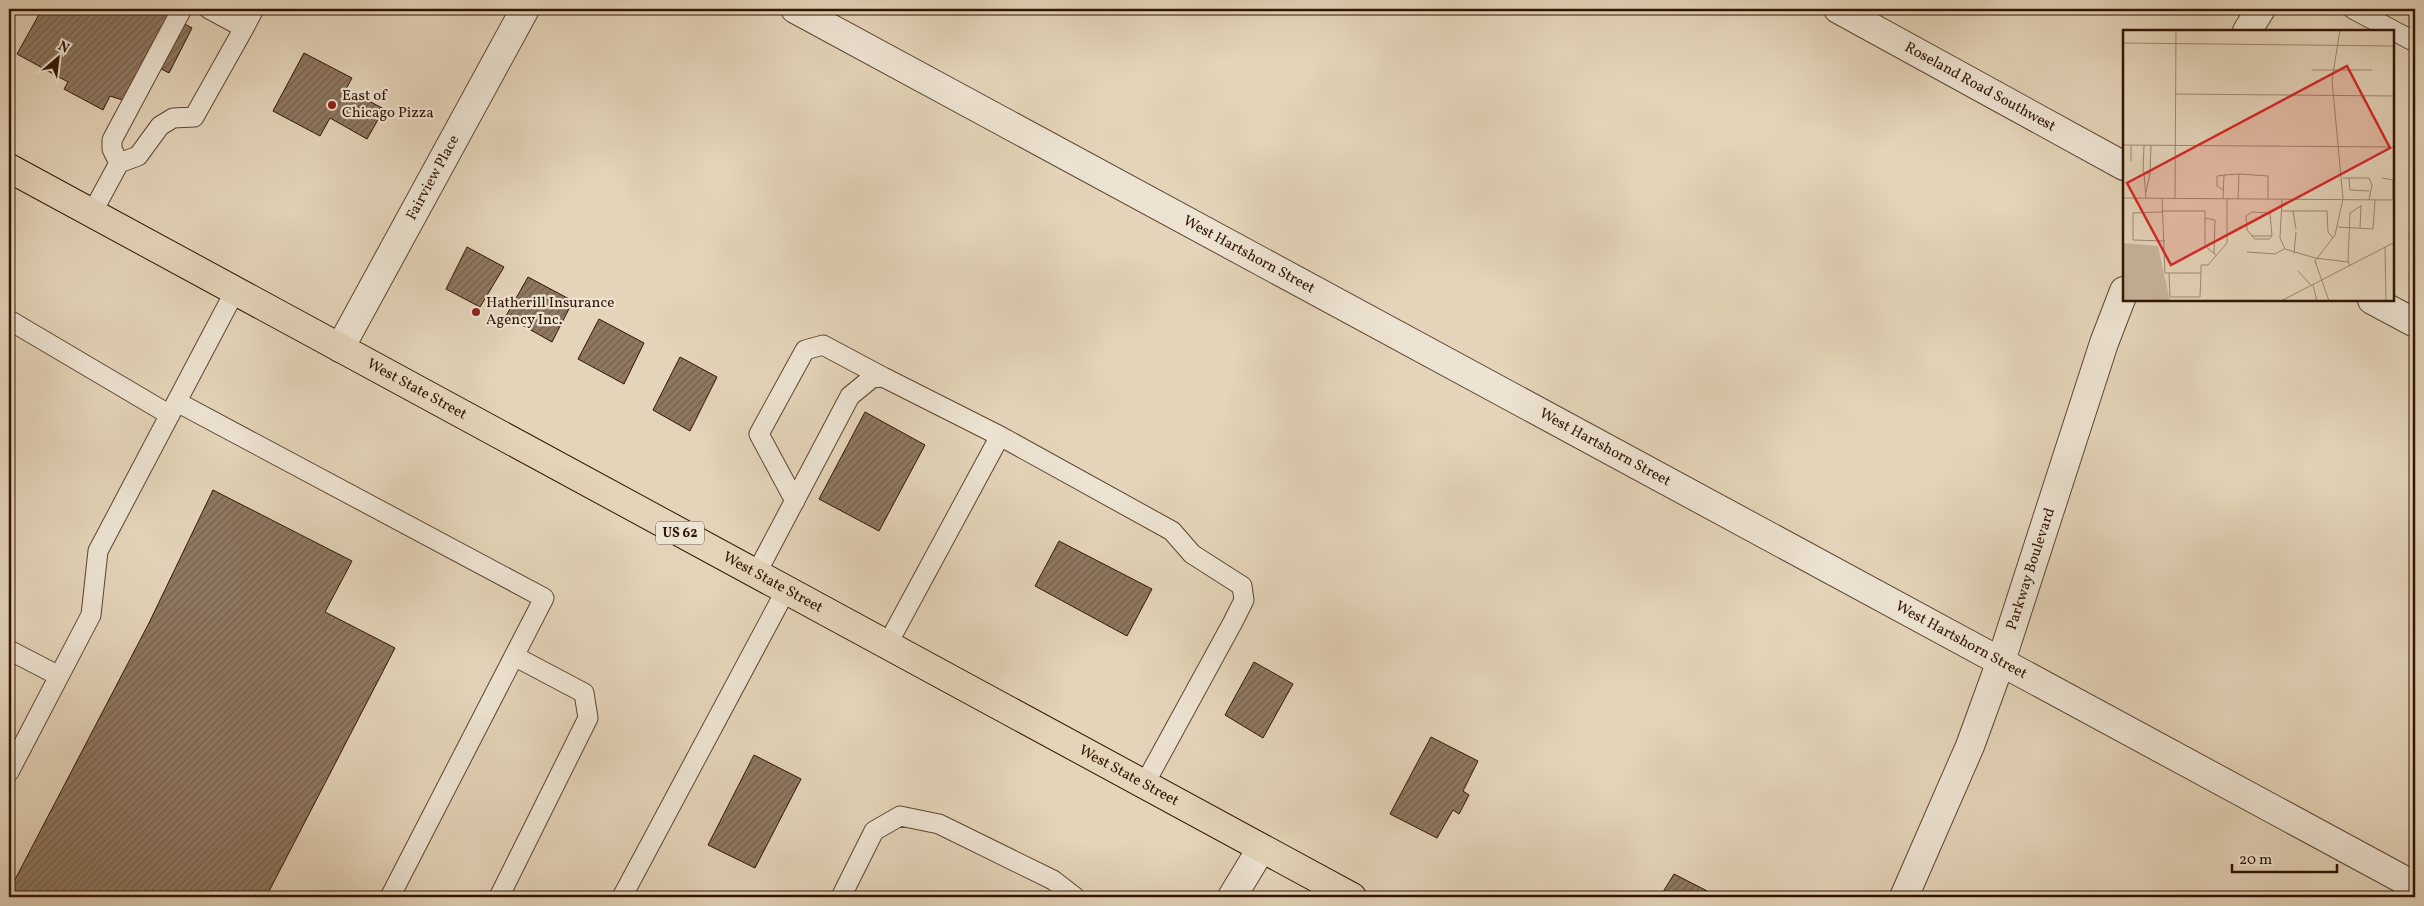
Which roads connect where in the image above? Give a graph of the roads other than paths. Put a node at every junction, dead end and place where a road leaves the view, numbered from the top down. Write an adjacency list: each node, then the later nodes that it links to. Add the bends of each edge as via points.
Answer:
1 (182, 9): 14 (lane, via 112,140 112,149)
2 (209, 9): 9 (lane)
3 (254, 9): 9 (lane)
4 (525, 9): 23 (street, Fairview Place)
5 (795, 9): 33 (street, West Hartshorn Street)
6 (1838, 9): 15 (street, Roseland Road Southwest)
7 (2260, 9): 10 (street)
8 (2353, 9): 11 (lane)
9 (244, 28): 14 (lane, via 194,117 173,118 160,126 138,156)
10 (2248, 30)
11 (2392, 30)
12 (2394, 31): 13 (lane)
13 (2415, 42)
14 (119, 163): 17 (lane)
15 (2123, 165)
16 (9, 168): 17 (highway, West State Street / US 62)
17 (92, 214): 18 (highway, West State Street / US 62)
18 (235, 291): 23 (highway, West State Street / US 62); 25 (lane)
19 (2123, 295): 33 (street, Parkway Boulevard, via 2104,343)
20 (2374, 301): 22 (street)
21 (9, 320): 25 (lane)
22 (2415, 323)
23 (340, 348): 28 (highway, West State Street / US 62)
24 (883, 377): 26 (lane); 27 (lane, via 872,378 850,396); 27 (lane, via 823,345 806,350 759,434)
25 (173, 409): 32 (lane, via 544,598); 34 (lane, via 98,551 91,615)
26 (1000, 436): 30 (lane); 36 (lane, via 1172,531 1192,554 1242,586 1244,600)
27 (795, 501): 28 (lane)
28 (756, 574): 29 (highway, West State Street / US 62)
29 (786, 590): 30 (highway, West State Street / US 62); 41 (lane)
30 (887, 645): 36 (highway, West State Street / US 62)
31 (9, 650): 34 (lane)
32 (514, 656): 39 (lane); 40 (lane, via 584,692 588,718)
33 (2001, 661): 38 (street, West Hartshorn Street); 46 (street, Parkway Boulevard, via 1970,746)
34 (59, 676): 35 (lane)
35 (9, 772)
36 (1144, 785): 37 (highway, West State Street / US 62)
37 (1261, 849): 44 (street); 45 (highway, West State Street / US 62)
38 (2415, 886)
39 (390, 897)
40 (499, 897)
41 (622, 897)
42 (841, 897): 43 (lane, via 874,831 900,816 939,824 1053,880)
43 (1075, 897)
44 (1232, 897)
45 (1352, 897)
46 (1904, 897)

